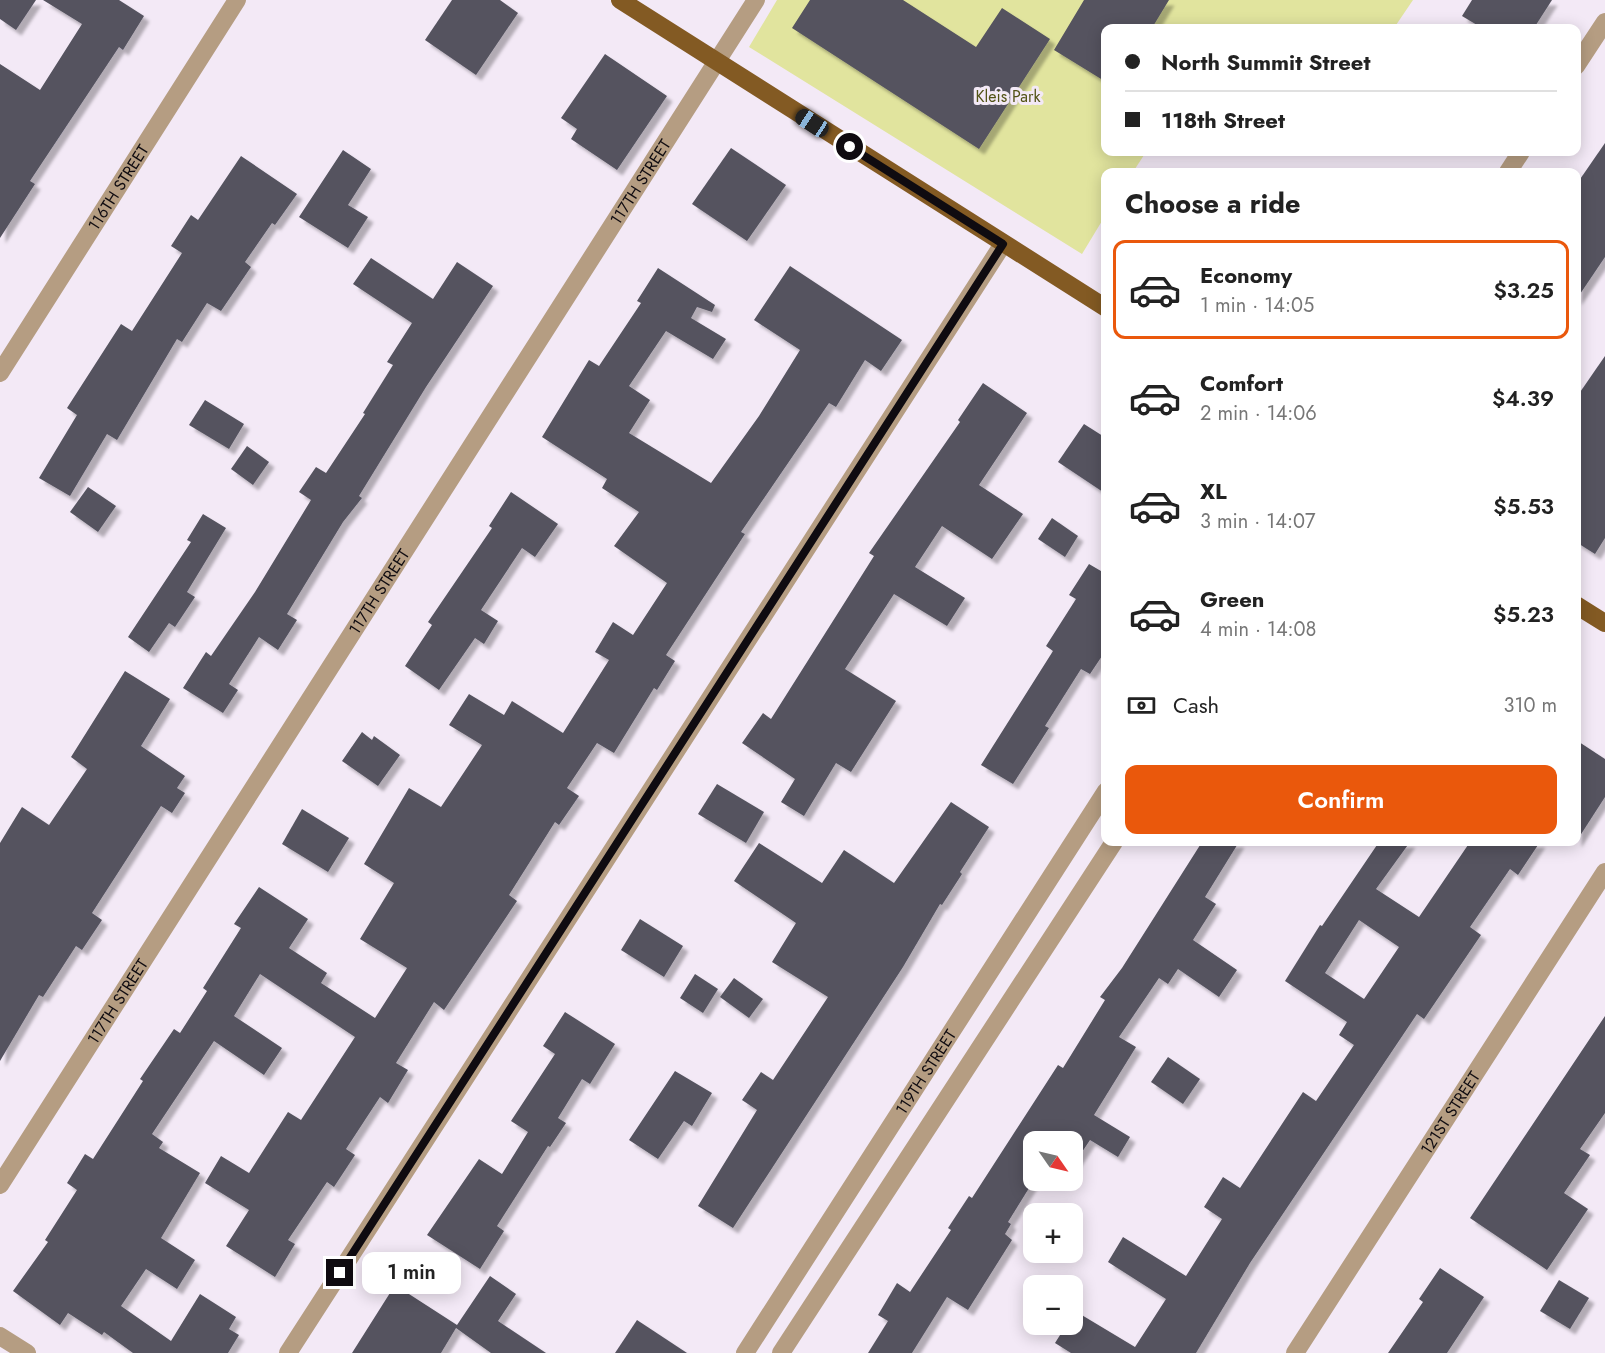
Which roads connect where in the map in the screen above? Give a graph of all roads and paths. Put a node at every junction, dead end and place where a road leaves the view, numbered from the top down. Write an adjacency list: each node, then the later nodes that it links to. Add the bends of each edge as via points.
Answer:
1 (237, 0): 9 (street, 116TH STREET)
2 (620, 0): 6 (main road)
3 (756, 0): 6 (street, 117TH STREET)
4 (1605, 22): 5 (street)
5 (1581, 58)
6 (717, 62): 7 (main road); 15 (street, 117TH STREET)
7 (1003, 244): 8 (main road); 18 (street)
8 (1101, 305)
9 (0, 373)
10 (1581, 608): 11 (main road)
11 (1605, 623)
12 (1101, 799): 19 (street, 119TH STREET)
13 (1111, 846): 20 (street, 119TH STREET)
14 (1605, 872): 21 (street, 121ST STREET)
15 (0, 1185)
16 (0, 1336): 17 (street)
17 (27, 1353)
18 (288, 1353)
19 (745, 1353)
20 (781, 1353)
21 (1295, 1353)

